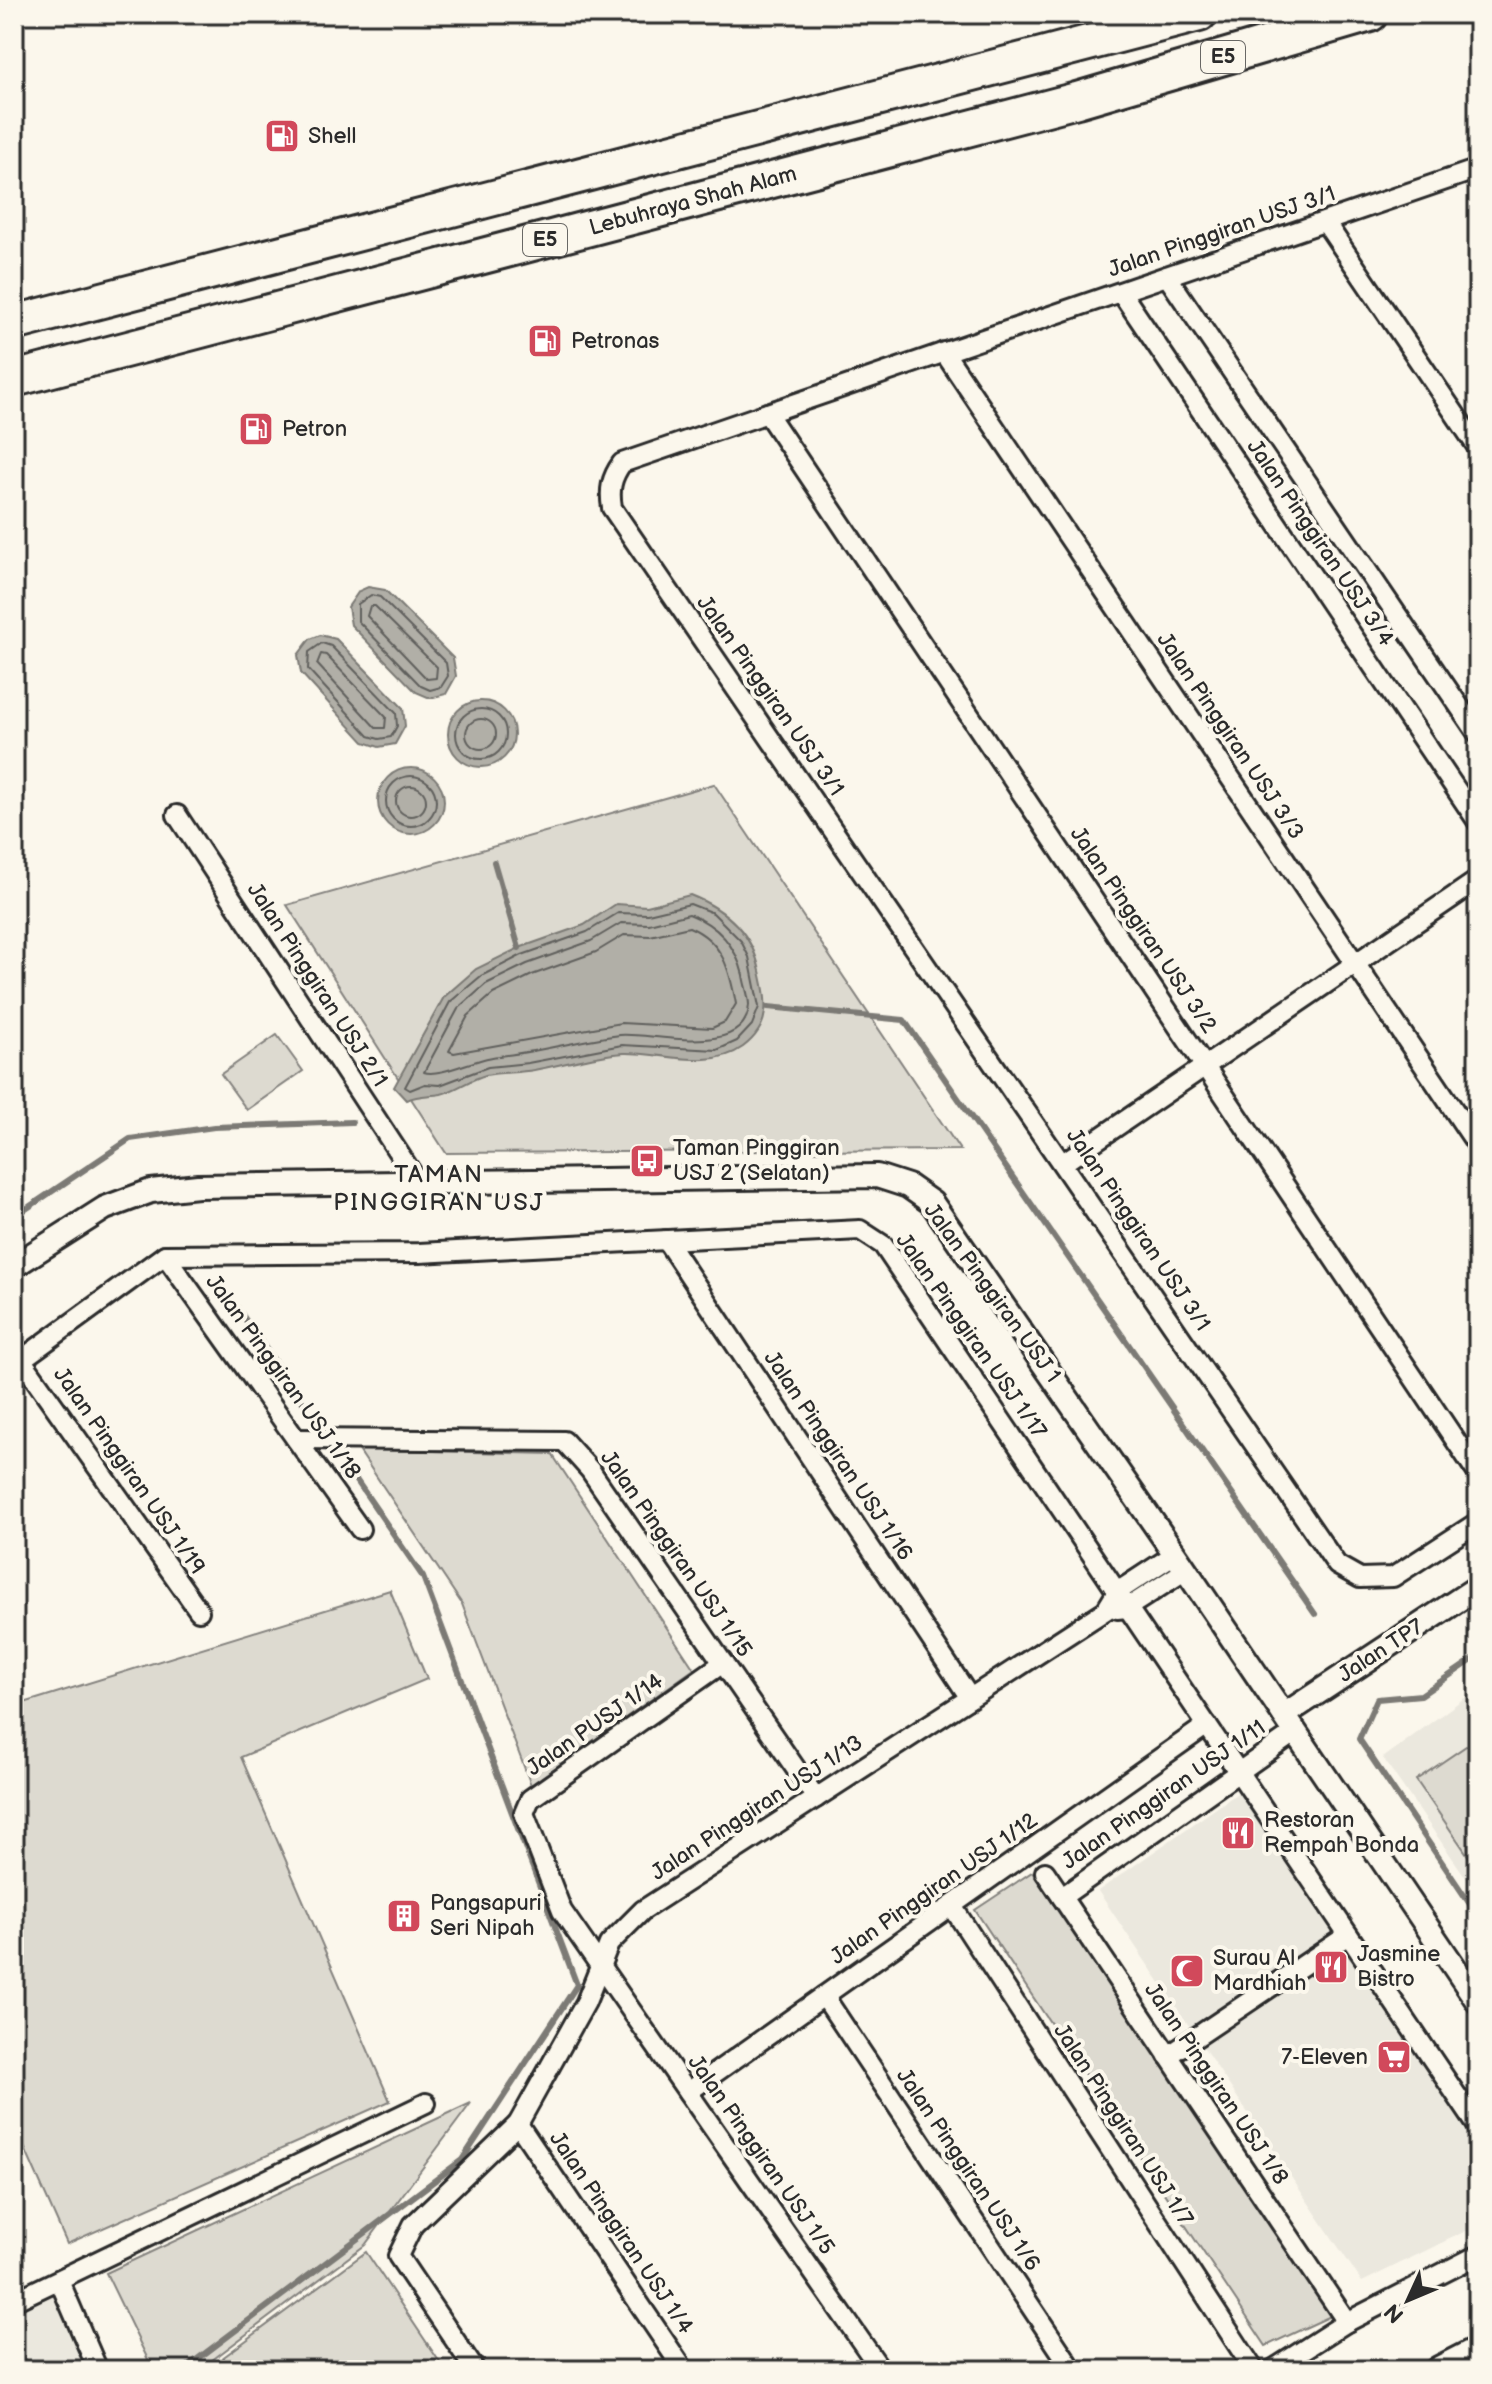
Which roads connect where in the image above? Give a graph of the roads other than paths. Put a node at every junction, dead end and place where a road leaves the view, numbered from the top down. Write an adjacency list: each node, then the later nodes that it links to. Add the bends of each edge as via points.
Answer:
1 (1199, 14): 7 (highway, E5)
2 (1370, 14): 9 (highway, Lebuhraya Shah Alam / E5, via 1062,104)
3 (1478, 169): 4 (street, Jalan Pinggiran USJ 3/1)
4 (1325, 222): 5 (street, Jalan Pinggiran USJ 3/1); 11 (street)
5 (1167, 276): 6 (street, Jalan Pinggiran USJ 3/1); 12 (street, Jalan Pinggiran USJ 3/4)
6 (1121, 292): 8 (street, Jalan Pinggiran USJ 3/1); 14 (street, Jalan Pinggiran USJ 3/4)
7 (14, 323)
8 (944, 352): 10 (street, Jalan Pinggiran USJ 3/1); 16 (street, Jalan Pinggiran USJ 3/3)
9 (14, 379)
10 (767, 413): 17 (street, Jalan Pinggiran USJ 3/2); 19 (street, Jalan Pinggiran USJ 3/1, via 622,463 611,481 612,508)
11 (1478, 448)
12 (1478, 734)
13 (177, 815): 20 (street, Jalan Pinggiran USJ 2/1)
14 (1478, 822)
15 (1478, 880): 16 (street)
16 (1355, 964): 17 (street); 18 (street, Jalan Pinggiran USJ 3/3)
17 (1205, 1066): 19 (street); 26 (street, Jalan Pinggiran USJ 3/2)
18 (1478, 1146)
19 (1063, 1163): 27 (street, Jalan Pinggiran USJ 3/1, via 1337,1565 1360,1578 1393,1577)
20 (417, 1181): 23 (street, Jalan Pinggiran USJ 1, via 151,1191 105,1208); 29 (street, Jalan Pinggiran USJ 1, via 877,1176 908,1186 932,1203)
21 (666, 1240): 22 (street, Jalan Pinggiran USJ 1/17, via 419,1253); 31 (street, Jalan Pinggiran USJ 1/17, via 860,1230 883,1245); 36 (street, Jalan Pinggiran USJ 1/16)
22 (165, 1255): 24 (street); 25 (street, Jalan Pinggiran USJ 1/18)
23 (14, 1266)
24 (17, 1362): 34 (street, Jalan Pinggiran USJ 1/19)
25 (296, 1439): 28 (street, Jalan Pinggiran USJ 1/18); 35 (street, Jalan Pinggiran USJ 1/15, via 564,1441 590,1470)
26 (1478, 1474)
27 (1478, 1522)
28 (360, 1529)
29 (1180, 1562): 31 (street, Jalan Pinggiran USJ 1/13); 32 (street, Jalan Pinggiran USJ 1/13); 37 (street, Jalan Pinggiran USJ 1)
30 (1478, 1587): 37 (street, Jalan TP7)
31 (1117, 1592): 32 (street, Jalan Pinggiran USJ 1/17); 33 (street, Jalan Pinggiran USJ 1/13)
32 (1127, 1608): 33 (street, Jalan Pinggiran USJ 1/13); 38 (street, Jalan Pinggiran USJ 1/17)
33 (1106, 1610): 36 (street, Jalan Pinggiran USJ 1/13)
34 (199, 1611)
35 (723, 1663): 40 (street, Jalan Pinggiran USJ 1/15); 45 (street, Jalan PUSJ 1/14, via 530,1799 524,1813 562,1911)
36 (970, 1698): 40 (street, Jalan Pinggiran USJ 1/13)
37 (1289, 1724): 39 (street, Jalan Pinggiran USJ 1/11); 47 (street, Jalan Pinggiran USJ 1)
38 (1207, 1725): 39 (street, Jalan Pinggiran USJ 1/17); 43 (street, Jalan Pinggiran USJ 1/12)
39 (1238, 1772): 42 (street, Jalan Pinggiran USJ 1/11); 44 (street, Jalan Pinggiran USJ 1/17)
40 (816, 1798): 45 (street, Jalan Pinggiran USJ 1/13, via 643,1910 609,1944)
41 (1045, 1872): 42 (street, Jalan Pinggiran USJ 1/8)
42 (1062, 1897): 48 (street, Jalan Pinggiran USJ 1/8)
43 (952, 1906): 46 (street, Jalan Pinggiran USJ 1/12); 63 (street, Jalan Pinggiran USJ 1/7)
44 (1348, 1935): 48 (street); 52 (street, Jalan Pinggiran USJ 1/17)
45 (601, 1967): 49 (street, Jalan Pinggiran USJ 1/5); 51 (street, Jalan Pinggiran USJ 1/13)
46 (824, 1996): 49 (street, Jalan Pinggiran USJ 1/12); 62 (street, Jalan Pinggiran USJ 1/6)
47 (1478, 2002)
48 (1168, 2056): 56 (street, Jalan Pinggiran USJ 1/8)
49 (688, 2092): 61 (street, Jalan Pinggiran USJ 1/5)
50 (426, 2103): 54 (street)
51 (518, 2124): 59 (street, Jalan Pinggiran USJ 1/13, via 413,2225 398,2256); 60 (street, Jalan Pinggiran USJ 1/4)
52 (1478, 2127)
53 (1478, 2255): 56 (street)
54 (59, 2280): 55 (street); 58 (street)
55 (14, 2301)
56 (1347, 2322): 64 (street)
57 (1478, 2350): 65 (main road)
58 (98, 2370)
59 (475, 2370)
60 (684, 2370)
61 (881, 2370)
62 (1073, 2370)
63 (1254, 2370)
64 (1272, 2370)
65 (1439, 2370)

